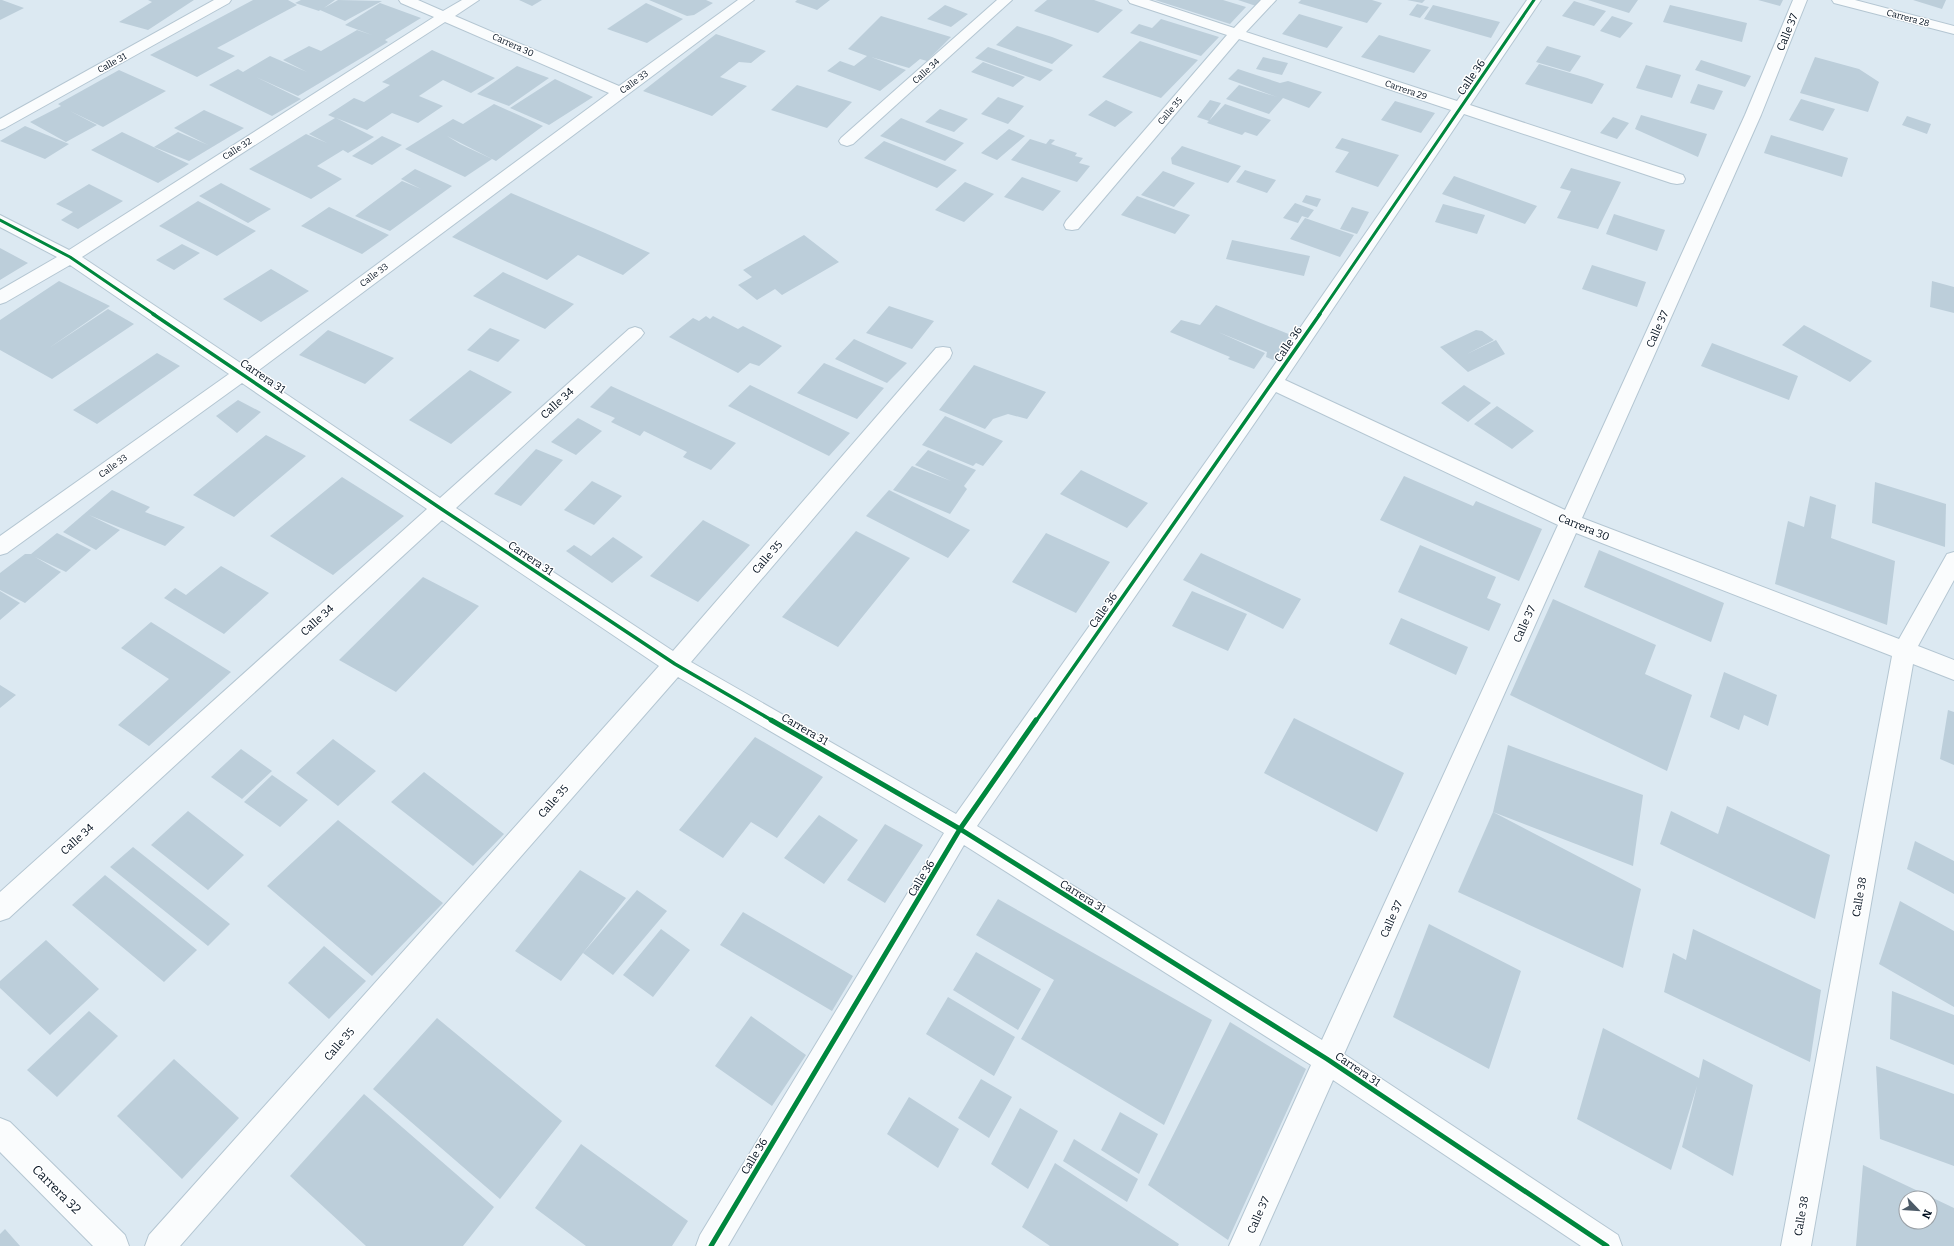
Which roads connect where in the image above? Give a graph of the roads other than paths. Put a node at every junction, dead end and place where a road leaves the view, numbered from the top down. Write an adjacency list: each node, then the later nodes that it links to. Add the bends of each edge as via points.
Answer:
1 (224, 0): 16 (street, Calle 31)
2 (406, 0): 11 (street, Carrera 30)
3 (472, 0): 11 (street, Calle 32)
4 (747, 0): 14 (street, Calle 33)
5 (1005, 0): 17 (street, Calle 34)
6 (1135, 0): 13 (street, Carrera 29)
7 (1269, 0): 13 (street, Calle 35)
8 (1534, 0): 15 (street, Calle 36)
9 (1800, 0): 28 (street, Calle 37, via 1750,122)
10 (1839, 0): 12 (street, Carrera 28)
11 (445, 16): 14 (street, Carrera 30); 21 (street, Calle 32)
12 (1954, 30)
13 (1236, 34): 15 (street, Carrera 29); 20 (street, Calle 35)
14 (620, 92): 25 (street, Calle 33)
15 (1461, 109): 18 (street, Carrera 29); 26 (street, Calle 36)
16 (0, 125)
17 (847, 141)
18 (1677, 179)
19 (0, 220): 21 (street, Carrera 31)
20 (1072, 224)
21 (70, 257): 22 (street, Calle 32); 25 (street, Carrera 31)
22 (0, 298)
23 (635, 333): 27 (street, Calle 34)
24 (943, 354): 32 (street, Calle 35)
25 (243, 373): 27 (street, Carrera 31); 29 (street, Calle 33)
26 (1273, 382): 28 (street, Carrera 30); 34 (street, Calle 36)
27 (440, 508): 32 (street, Carrera 31); 35 (street, Calle 34)
28 (1570, 522): 31 (street, Carrera 30); 36 (street, Calle 37)
29 (0, 548)
30 (1954, 560): 31 (street, Calle 38)
31 (1904, 650): 33 (street, Carrera 30); 43 (street, Calle 38)
32 (675, 664): 34 (street, Carrera 31); 39 (street, Calle 35)
33 (1954, 670)
34 (960, 829): 36 (street, Carrera 31); 40 (street, Calle 36)
35 (0, 909)
36 (1327, 1059): 41 (street, Calle 37); 42 (street, Carrera 31)
37 (0, 1132): 38 (street, Carrera 32)
38 (114, 1246)
39 (160, 1246)
40 (711, 1246)
41 (1244, 1246)
42 (1607, 1246)
43 (1796, 1246)

